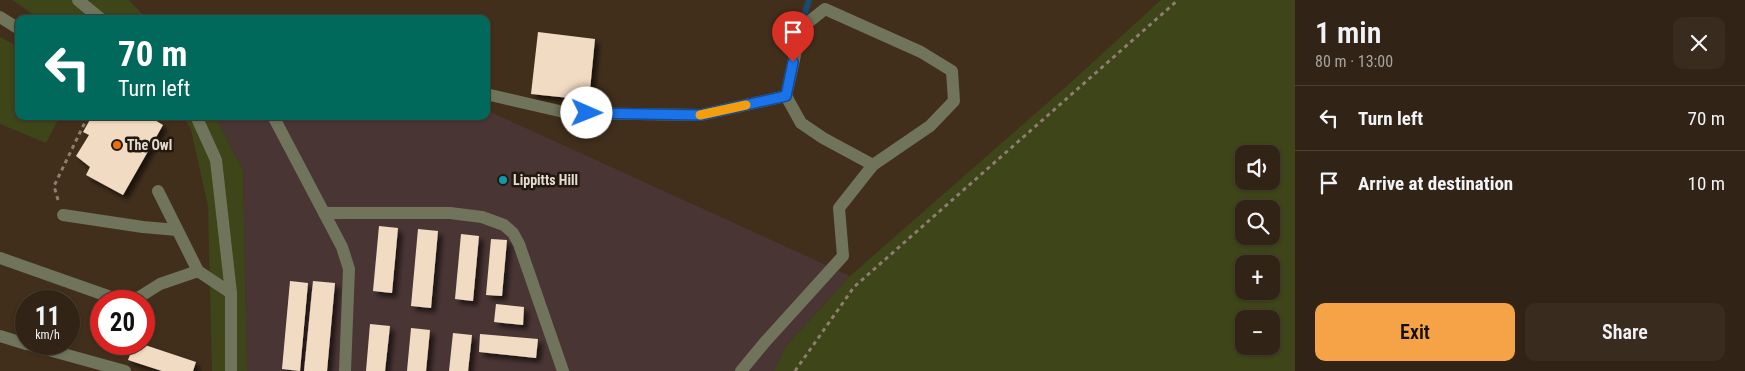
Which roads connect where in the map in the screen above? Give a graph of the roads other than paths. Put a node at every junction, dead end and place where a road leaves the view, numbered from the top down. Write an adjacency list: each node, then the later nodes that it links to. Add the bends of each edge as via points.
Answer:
1 (78, 0): 2 (street)
2 (96, 15)
3 (0, 17): 4 (street)
4 (15, 26)
5 (490, 95): 6 (street, via 568,113 701,115)
6 (786, 96): 9 (street, via 801,123); 9 (street, via 801,28 825,9 921,52 952,71 954,101 930,126)
7 (198, 120): 18 (street, via 216,160)
8 (275, 120): 11 (street)
9 (873, 164): 26 (street, via 838,208 843,256)
10 (158, 191): 13 (street)
11 (324, 214): 24 (street, via 342,247 349,269); 25 (street, via 450,213 482,217 504,225 519,244)
12 (63, 215): 13 (street)
13 (176, 230): 15 (street)
14 (0, 258): 16 (street)
15 (198, 271): 17 (street); 18 (street)
16 (91, 290)
17 (150, 290)
18 (232, 292): 23 (street)
19 (0, 336): 20 (street)
20 (15, 341)
21 (66, 355): 22 (street)
22 (125, 371)
23 (231, 371)
24 (345, 371)
25 (563, 371)
26 (741, 371)

